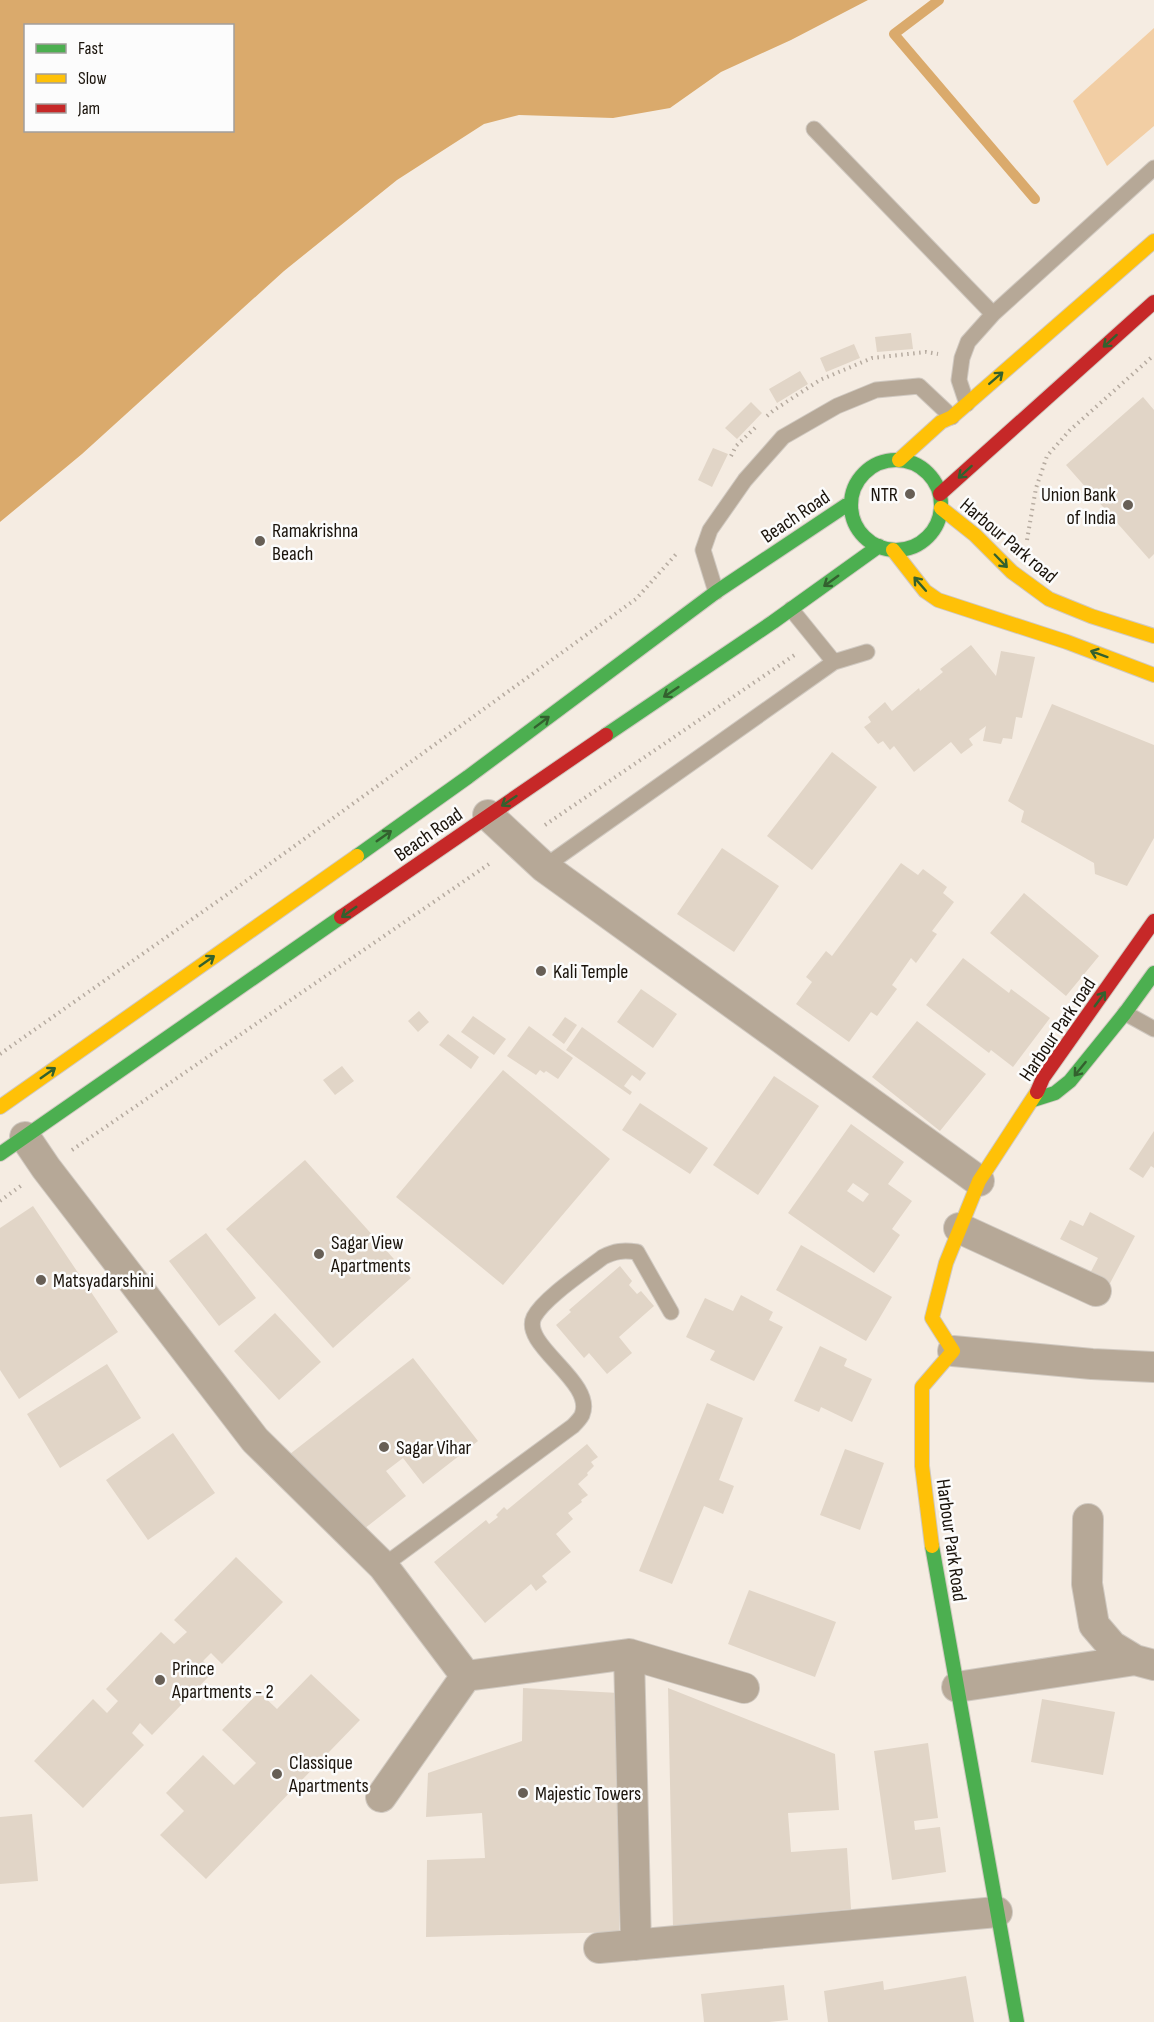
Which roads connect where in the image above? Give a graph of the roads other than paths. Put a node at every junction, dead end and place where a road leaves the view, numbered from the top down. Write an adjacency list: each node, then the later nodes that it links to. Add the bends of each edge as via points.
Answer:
1 (814, 129): 5 (lane)
2 (1154, 168): 5 (lane)
3 (1154, 241): 6 (main road, Beach Road, one-way to 3)
4 (1154, 302): 9 (main road, Beach Road, one-way to 9)
5 (993, 314): 6 (lane, via 968,342 962,358 959,380)
6 (967, 404): 7 (main road, Beach Road)
7 (952, 417): 8 (main road, Beach Road, via 941,422); 12 (lane, via 919,386 876,390 837,406 783,437 745,480 710,530 703,550)
8 (899, 460): 9 (main road, via 926,471 935,482); 10 (main road, Beach Road, via 867,471 854,488)
9 (940, 501): 11 (main road, Beach Road, via 938,522 920,544 906,549); 14 (main road, Harbour Park road, one-way to 14, via 1012,572 1049,599)
10 (851, 502): 11 (main road, Beach Road, via 858,529 867,539); 12 (main road, Beach Road)
11 (886, 548): 13 (main road, Beach Road, one-way to 13); 17 (main road, one-way to 11, via 938,600)
12 (717, 592): 25 (main road, Beach Road, one-way to 12, via 468,777)
13 (791, 609): 16 (lane); 18 (main road, Beach Road, one-way to 18)
14 (1154, 636)
15 (867, 652): 16 (lane)
16 (834, 662): 19 (lane)
17 (1154, 675)
18 (488, 815): 19 (street); 26 (main road, Beach Road, one-way to 26)
19 (544, 867): 28 (street)
20 (1154, 921): 24 (main road, Harbour Park road, one-way to 20, via 1043,1078)
21 (1154, 973): 22 (main road, Harbour Park road)
22 (1125, 1013): 23 (lane); 24 (main road, Harbour Park road, one-way to 24, via 1070,1081 1055,1093)
23 (1154, 1029)
24 (1033, 1100): 28 (main road, Harbour Park Road)
25 (0, 1107)
26 (25, 1137): 27 (main road, Beach Road); 35 (street, via 255,1440)
27 (0, 1154)
28 (979, 1181): 29 (main road, Harbour Park Road)
29 (959, 1228): 30 (street); 32 (main road, Harbour Park Road, via 932,1318)
30 (1096, 1291)
31 (671, 1312): 35 (lane, via 637,1252 626,1250 603,1257 541,1307 532,1320 533,1332 579,1390 582,1414 573,1426)
32 (953, 1351): 33 (street); 40 (main road, Harbour Park Road, via 922,1387 921,1425 928,1522)
33 (1154, 1367)
34 (1088, 1519): 37 (street, via 1088,1584 1094,1625 1112,1646)
35 (383, 1566): 38 (street)
36 (629, 1654): 38 (street); 39 (street); 43 (street)
37 (1144, 1663): 40 (street)
38 (466, 1676): 41 (street)
39 (744, 1688)
40 (957, 1688): 42 (main road, Harbour Park Road)
41 (381, 1797)
42 (997, 1912): 43 (street); 45 (main road, Harbour Park Road)
43 (636, 1945): 44 (street)
44 (599, 1948)
45 (1017, 2022)

